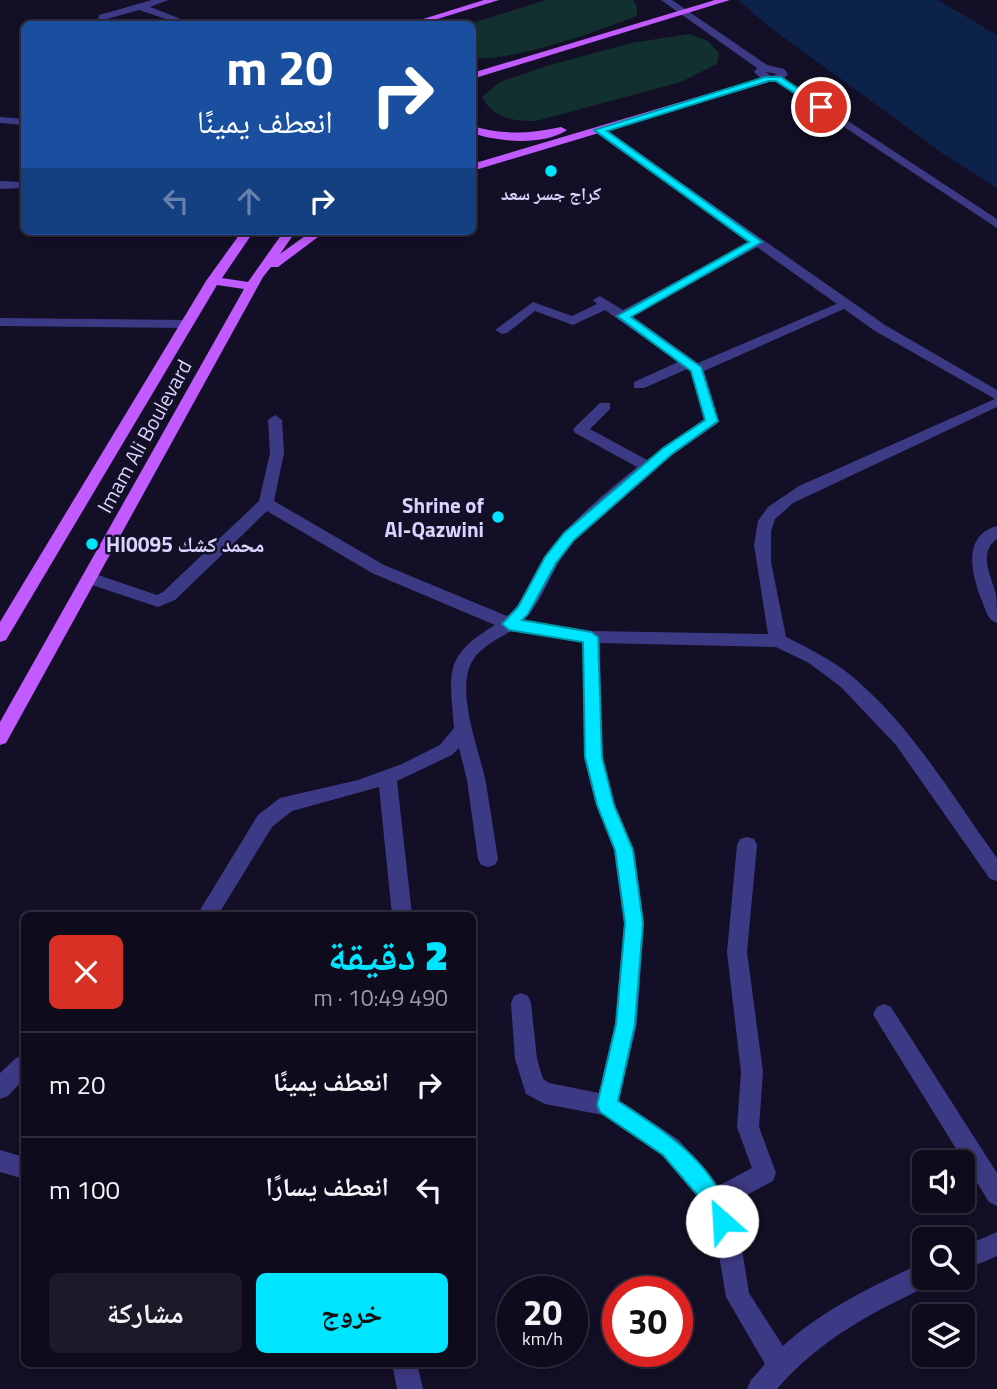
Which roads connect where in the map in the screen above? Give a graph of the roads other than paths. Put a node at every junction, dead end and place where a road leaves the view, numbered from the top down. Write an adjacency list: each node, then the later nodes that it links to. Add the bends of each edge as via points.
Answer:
1 (163, 0): 5 (street)
2 (494, 0): 8 (main road)
3 (666, 0): 12 (street)
4 (725, 0): 9 (main road)
5 (138, 6): 6 (street); 7 (street)
6 (102, 21)
7 (181, 21)
8 (425, 21)
9 (543, 54): 11 (main road); 14 (main road)
10 (476, 71): 11 (main road)
11 (487, 72): 13 (main road)
12 (767, 74): 17 (main road, via 546,134 498,136); 18 (main road); 22 (street)
13 (476, 75)
14 (476, 87)
15 (0, 120): 16 (street)
16 (21, 122)
17 (476, 130)
18 (599, 130): 19 (main road); 26 (street)
19 (476, 167)
20 (0, 185): 21 (street)
21 (21, 186)
22 (997, 224)
23 (242, 235): 27 (main road, Imam Ali Boulevard)
24 (287, 235): 28 (main road, Imam Ali Boulevard)
25 (315, 235): 28 (main road)
26 (757, 242): 29 (street); 30 (street)
27 (212, 281): 28 (main road); 32 (main road, Imam Ali Boulevard)
28 (255, 281): 43 (main road, Imam Ali Boulevard)
29 (846, 305): 34 (street); 36 (street)
30 (623, 316): 33 (street, via 603,302 573,321 533,306); 34 (street)
31 (0, 322): 32 (street)
32 (187, 324): 46 (main road, Imam Ali Boulevard)
33 (502, 330)
34 (693, 366): 35 (street); 40 (street, via 712,421)
35 (639, 386)
36 (997, 396)
37 (997, 402): 48 (street, via 777,506 765,522 762,557)
38 (605, 406): 40 (street, via 580,430)
39 (275, 420): 41 (street, via 277,453)
40 (648, 467): 45 (street, via 569,537 550,560 523,611)
41 (266, 503): 43 (street, via 169,596 158,601); 45 (street, via 378,569)
42 (997, 531): 44 (street, via 979,548 978,561)
43 (89, 578): 50 (main road, Imam Ali Boulevard)
44 (997, 617)
45 (509, 624): 47 (street); 49 (street, via 477,643 461,666)
46 (0, 636)
47 (591, 637): 48 (street); 61 (street, via 593,757 605,805 624,850 634,923 626,1024)
48 (778, 641): 54 (street, via 827,665 867,699 913,754)
49 (463, 730): 51 (street, via 446,750); 53 (street)
50 (0, 738)
51 (387, 777): 55 (street, via 287,804 265,821); 56 (street)
52 (747, 845): 65 (street, via 737,951 752,1072 748,1127 765,1173)
53 (488, 859)
54 (997, 873)
55 (209, 912)
56 (402, 912)
57 (521, 1003): 61 (street, via 526,1059 534,1086 545,1093)
58 (884, 1014): 64 (street)
59 (21, 1068): 60 (street)
60 (0, 1088)
61 (607, 1105): 65 (street, via 671,1147)
62 (0, 1161): 63 (street)
63 (21, 1166)
64 (997, 1194)
65 (715, 1199): 69 (street, via 729,1243 738,1297)
66 (997, 1244): 67 (street)
67 (975, 1253)
68 (912, 1280): 69 (street, via 832,1321)
69 (780, 1364): 72 (street)
70 (405, 1367): 71 (street)
71 (410, 1389)
72 (760, 1389)

